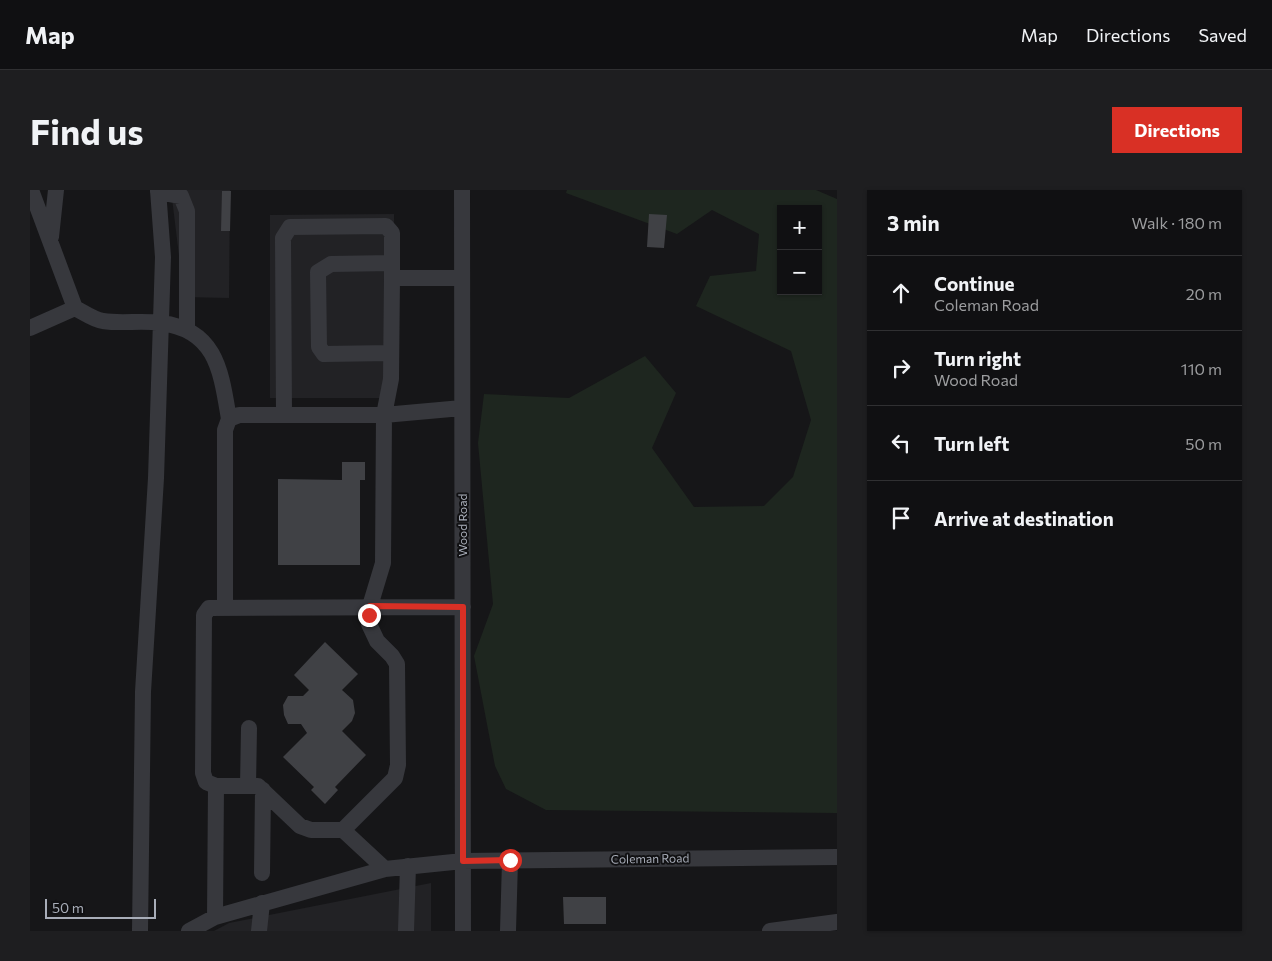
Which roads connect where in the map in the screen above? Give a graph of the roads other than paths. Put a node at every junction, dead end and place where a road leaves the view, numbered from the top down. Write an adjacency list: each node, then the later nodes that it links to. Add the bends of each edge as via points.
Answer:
1 (31, 190): 5 (street)
2 (56, 190): 5 (street)
3 (462, 190): 7 (street, Wood Road)
4 (158, 191): 9 (street, via 163,257); 11 (street, via 182,196 187,211)
5 (51, 240): 8 (street)
6 (392, 271): 7 (street); 12 (street); 12 (street, via 331,264 318,272 319,347 324,354); 14 (street, via 392,233 386,226 290,227 283,238)
7 (462, 278): 13 (street, Wood Road)
8 (75, 308): 9 (street, via 101,321); 10 (street)
9 (161, 322): 11 (street); 33 (street, via 156,478 143,692)
10 (30, 328)
11 (187, 329): 16 (street, via 205,341 218,368)
12 (391, 353): 15 (street, via 389,394)
13 (462, 408): 15 (street); 19 (street, Wood Road)
14 (284, 415): 15 (street); 16 (street, via 239,415)
15 (384, 415): 18 (street, via 383,563)
16 (229, 419): 17 (street, via 225,430)
17 (225, 606): 18 (street); 21 (street, via 209,608 204,615 203,773 206,782)
18 (370, 606): 19 (street); 23 (street, via 368,624 372,634 397,664 398,765 395,778)
19 (463, 607): 26 (street, Wood Road)
20 (249, 728): 22 (street)
21 (216, 786): 22 (street); 31 (street)
22 (256, 788): 23 (street, via 300,826 311,830); 29 (street)
23 (343, 830): 28 (street)
24 (837, 857): 25 (street, Coleman Road)
25 (510, 860): 26 (street, Coleman Road); 38 (street)
26 (463, 861): 27 (street, Coleman Road); 37 (street, Wood Road)
27 (408, 866): 28 (street, Coleman Road); 36 (street)
28 (385, 869): 30 (street, Coleman Road)
29 (262, 873)
30 (262, 903): 31 (street, Coleman Road); 35 (street)
31 (215, 917): 34 (street, Coleman Road)
32 (837, 922): 39 (street)
33 (140, 931)
34 (189, 931)
35 (259, 931)
36 (406, 931)
37 (463, 931)
38 (508, 931)
39 (773, 931)

